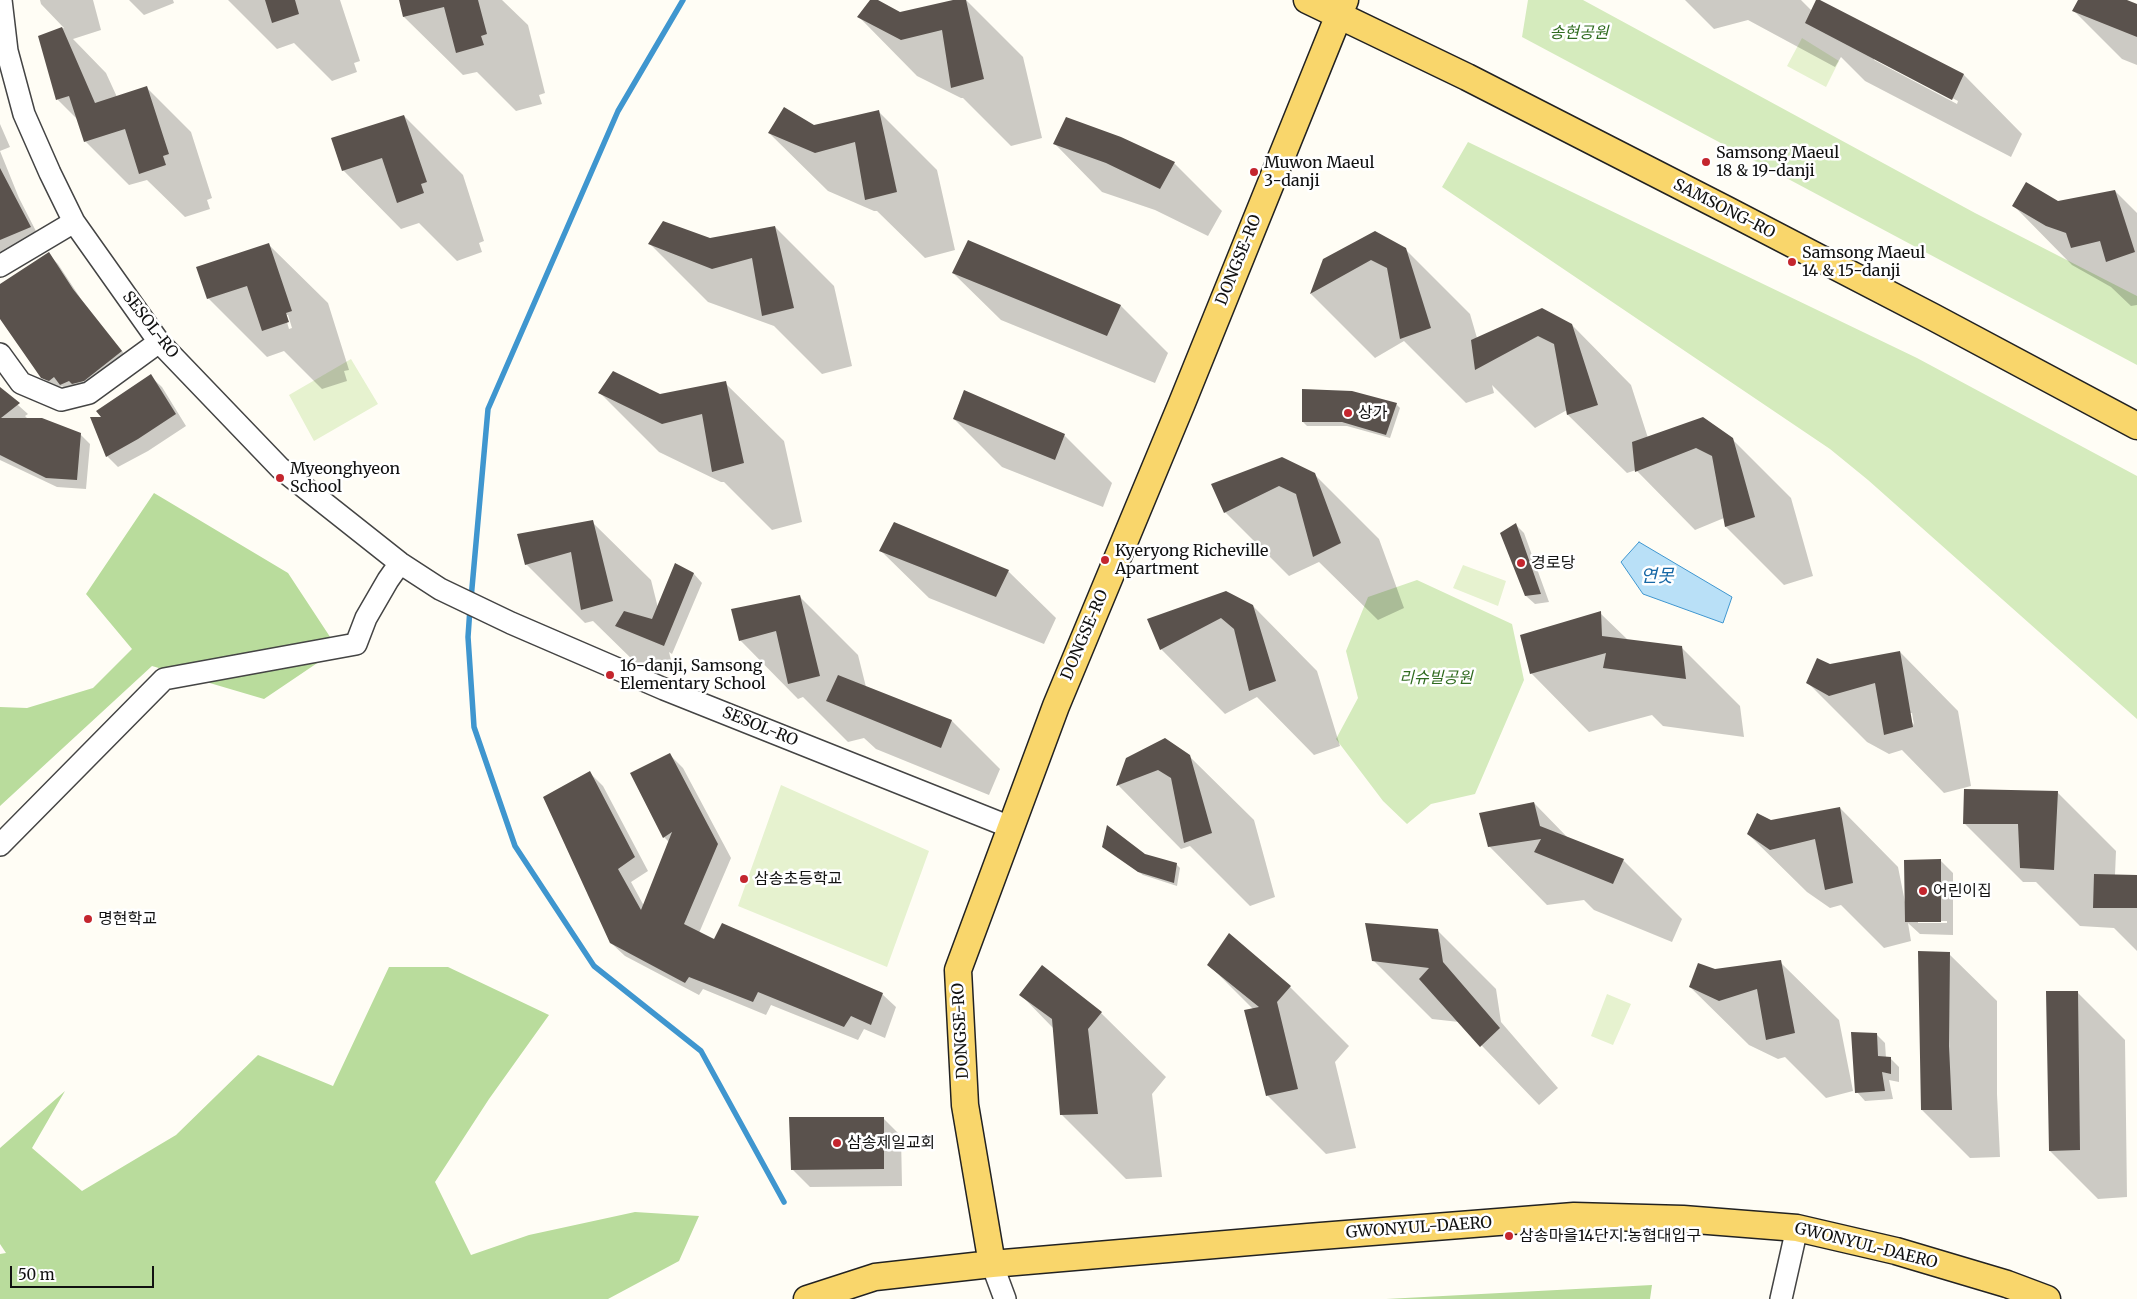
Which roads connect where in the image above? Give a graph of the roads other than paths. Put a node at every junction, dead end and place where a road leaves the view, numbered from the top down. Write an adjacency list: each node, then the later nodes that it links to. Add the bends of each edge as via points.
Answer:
1 (1, 0): 4 (street, SESOL-RO, via 7,51 24,114)
2 (1307, 0): 3 (main road, SAMSONG-RO)
3 (1342, 8): 8 (main road, SAMSONG-RO, via 1467,77 1934,317); 10 (main road, DONGSE-RO, via 1056,706)
4 (74, 222): 5 (street); 6 (street, SESOL-RO)
5 (0, 266)
6 (159, 342): 7 (street, via 89,393 61,400 21,383); 9 (street, SESOL-RO, via 280,468)
7 (0, 354)
8 (2137, 426)
9 (400, 563): 10 (street, SESOL-RO, via 440,589 511,623 686,698); 11 (street, via 366,618 356,644 164,679)
10 (1010, 827): 13 (main road, DONGSE-RO, via 958,970 965,1105)
11 (0, 845)
12 (1797, 1228): 13 (main road, GWONYUL-DAERO, via 1574,1216); 16 (street); 17 (main road, GWONYUL-DAERO, via 1896,1251)
13 (992, 1264): 14 (main road, GWONYUL-DAERO, via 875,1276); 15 (street)
14 (807, 1299)
15 (1005, 1299)
16 (1781, 1299)
17 (2047, 1299)

